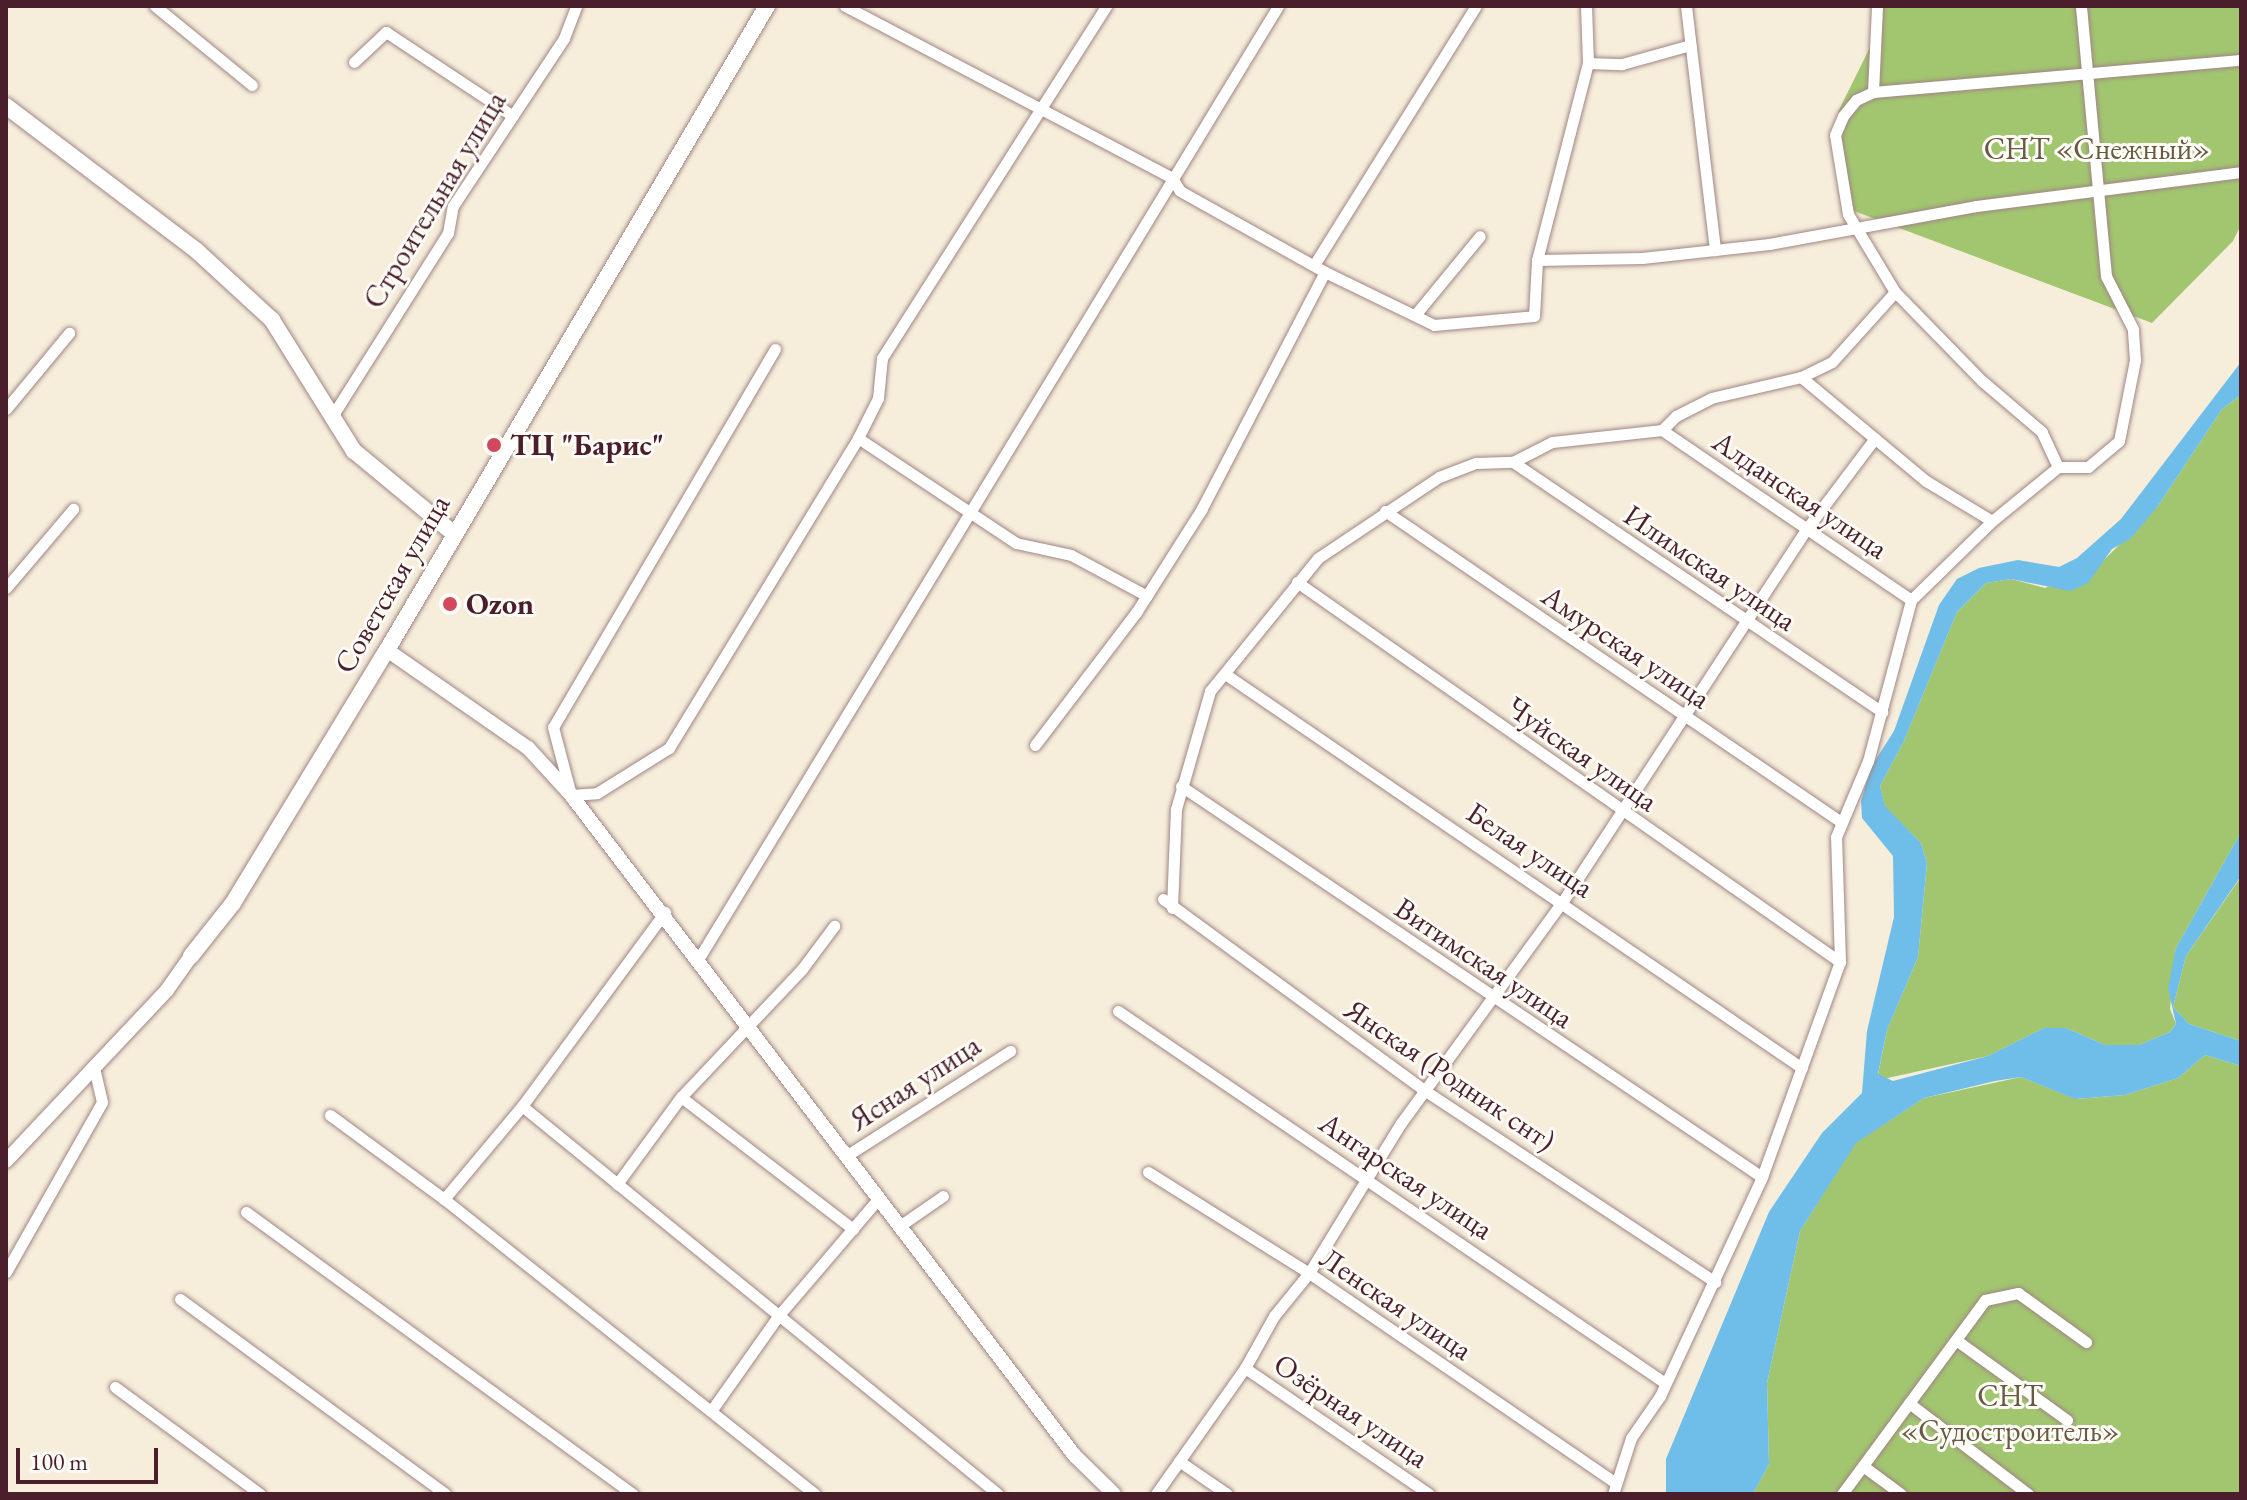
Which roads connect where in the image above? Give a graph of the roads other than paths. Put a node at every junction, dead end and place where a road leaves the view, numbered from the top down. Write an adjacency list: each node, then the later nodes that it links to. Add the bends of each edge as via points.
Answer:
1 (155, 6): 17 (street)
2 (576, 6): 21 (street, Строительная улица, via 564,38)
3 (767, 6): 47 (main road, Советская улица)
4 (845, 6): 20 (street)
5 (1106, 6): 20 (street)
6 (1278, 6): 23 (street)
7 (1476, 6): 29 (street)
8 (1586, 6): 15 (street)
9 (1686, 6): 12 (street)
10 (1877, 6): 18 (street)
11 (2081, 6): 16 (street)
12 (1690, 45): 15 (street, via 1622,64); 27 (street)
13 (2241, 60): 16 (street)
14 (354, 62): 21 (street, via 386,32)
15 (1588, 63): 28 (street)
16 (2087, 74): 18 (street); 24 (street)
17 (252, 85)
18 (1873, 92): 25 (street, via 1856,100 1835,135 1845,200)
19 (6, 106): 36 (main road, via 197,251 272,320 316,383)
20 (1042, 108): 23 (street); 38 (street, via 882,358 878,398)
21 (513, 116): 36 (street, Строительная улица, via 453,206 448,233)
22 (2241, 172): 24 (street)
23 (1172, 178): 29 (street, via 1180,191); 44 (street)
24 (2099, 191): 25 (street); 41 (street, via 2106,276 2133,329 2135,360 2119,441 2088,467)
25 (1858, 228): 27 (street); 30 (street)
26 (1480, 236): 31 (street)
27 (1715, 250): 28 (street)
28 (1537, 260): 31 (street, via 1534,316 1434,325)
29 (1319, 268): 31 (street); 50 (street, via 1201,510)
30 (1895, 292): 34 (street, via 1832,362); 41 (street, via 1982,381 2042,432)
31 (1415, 315)
32 (69, 333): 35 (street)
33 (775, 349): 59 (street, via 553,727)
34 (1801, 377): 37 (street, via 1711,398 1676,416); 39 (street)
35 (6, 409)
36 (331, 418): 47 (main road, via 354,451)
37 (1662, 430): 40 (street, via 1552,442); 46 (street, Алданская улица)
38 (858, 438): 44 (street); 59 (street, via 669,748 597,793)
39 (1875, 438): 45 (street, via 1926,481); 46 (street)
40 (1513, 462): 43 (street, via 1476,463 1439,477); 52 (street, Илимская улица)
41 (2058, 467): 45 (street)
42 (73, 509): 49 (street)
43 (1385, 511): 48 (street, via 1318,558); 56 (street, Амурская улица)
44 (969, 512): 50 (street, via 1016,543 1071,555); 66 (street)
45 (1992, 521): 51 (street)
46 (1805, 531): 51 (street, Алданская улица); 52 (street)
47 (453, 533): 53 (main road, Советская улица)
48 (1297, 582): 54 (street); 60 (street, Чуйская улица)
49 (6, 588)
50 (1147, 596): 57 (street)
51 (1911, 600): 55 (street)
52 (1746, 622): 55 (street, Илимская улица); 56 (street)
53 (387, 650): 59 (street, via 528,748); 65 (main road, Советская улица, via 233,903)
54 (1228, 676): 58 (street, via 1210,691); 62 (street, Белая улица)
55 (1882, 712): 61 (street)
56 (1683, 715): 60 (street); 61 (street, Амурская улица)
57 (1035, 745)
58 (1181, 786): 68 (street, Витимская улица); 74 (street, Янская (Родник снт), via 1168,904)
59 (571, 795): 63 (street)
60 (1619, 810): 62 (street); 67 (street, Чуйская улица)
61 (1841, 822): 67 (street, via 1833,854 1841,899)
62 (1563, 901): 68 (street); 73 (street, Белая улица)
63 (665, 912): 66 (street); 76 (street)
64 (834, 926): 70 (street)
65 (191, 956): 72 (street, Советская улица, via 167,990)
66 (699, 958): 70 (street)
67 (1840, 962): 73 (street)
68 (1494, 999): 74 (street); 81 (street, Витимская улица)
69 (1118, 1011): 82 (street, Ангарская улица)
70 (750, 1025): 75 (street); 79 (street)
71 (1010, 1051): 79 (street, Ясная улица)
72 (94, 1067): 78 (street, Советская улица); 90 (street, via 102,1102)
73 (1802, 1068): 81 (street)
74 (1424, 1090): 82 (street); 92 (street, Янская (Родник снт))
75 (681, 1097): 83 (street); 89 (street)
76 (522, 1106): 83 (street); 86 (street)
77 (330, 1115): 86 (street)
78 (10, 1156)
79 (846, 1156): 85 (street)
80 (1148, 1172): 91 (street, Ленская улица)
81 (1762, 1177): 92 (street)
82 (1367, 1178): 91 (street); 98 (street, Ангарская улица)
83 (617, 1184): 94 (street)
84 (943, 1196): 88 (street)
85 (879, 1198): 88 (street); 89 (street)
86 (444, 1199): 101 (street)
87 (246, 1212): 108 (street)
88 (901, 1225): 111 (street, via 1075,1456)
89 (853, 1229): 94 (street)
90 (6, 1272)
91 (1309, 1273): 97 (street, via 1274,1316); 105 (street, Ленская улица)
92 (1715, 1282): 98 (street)
93 (180, 1299): 107 (street)
94 (779, 1315): 101 (street); 110 (street)
95 (1956, 1340): 96 (street, via 1985,1300 2018,1293); 100 (street); 102 (street)
96 (2086, 1342)
97 (1245, 1368): 103 (street); 114 (street, Озёрная улица)
98 (1665, 1383): 105 (street, via 1631,1438)
99 (115, 1387): 106 (street)
100 (1909, 1403): 104 (street); 117 (street)
101 (711, 1411): 109 (street)
102 (2067, 1420)
103 (1179, 1461): 112 (street); 113 (street)
104 (1863, 1466): 115 (street); 116 (street)
105 (1613, 1488)
106 (260, 1494)
107 (445, 1494)
108 (633, 1494)
109 (815, 1494)
110 (998, 1494)
111 (1114, 1494)
112 (1156, 1494)
113 (1227, 1494)
114 (1429, 1494)
115 (1842, 1494)
116 (1901, 1494)
117 (2028, 1494)

